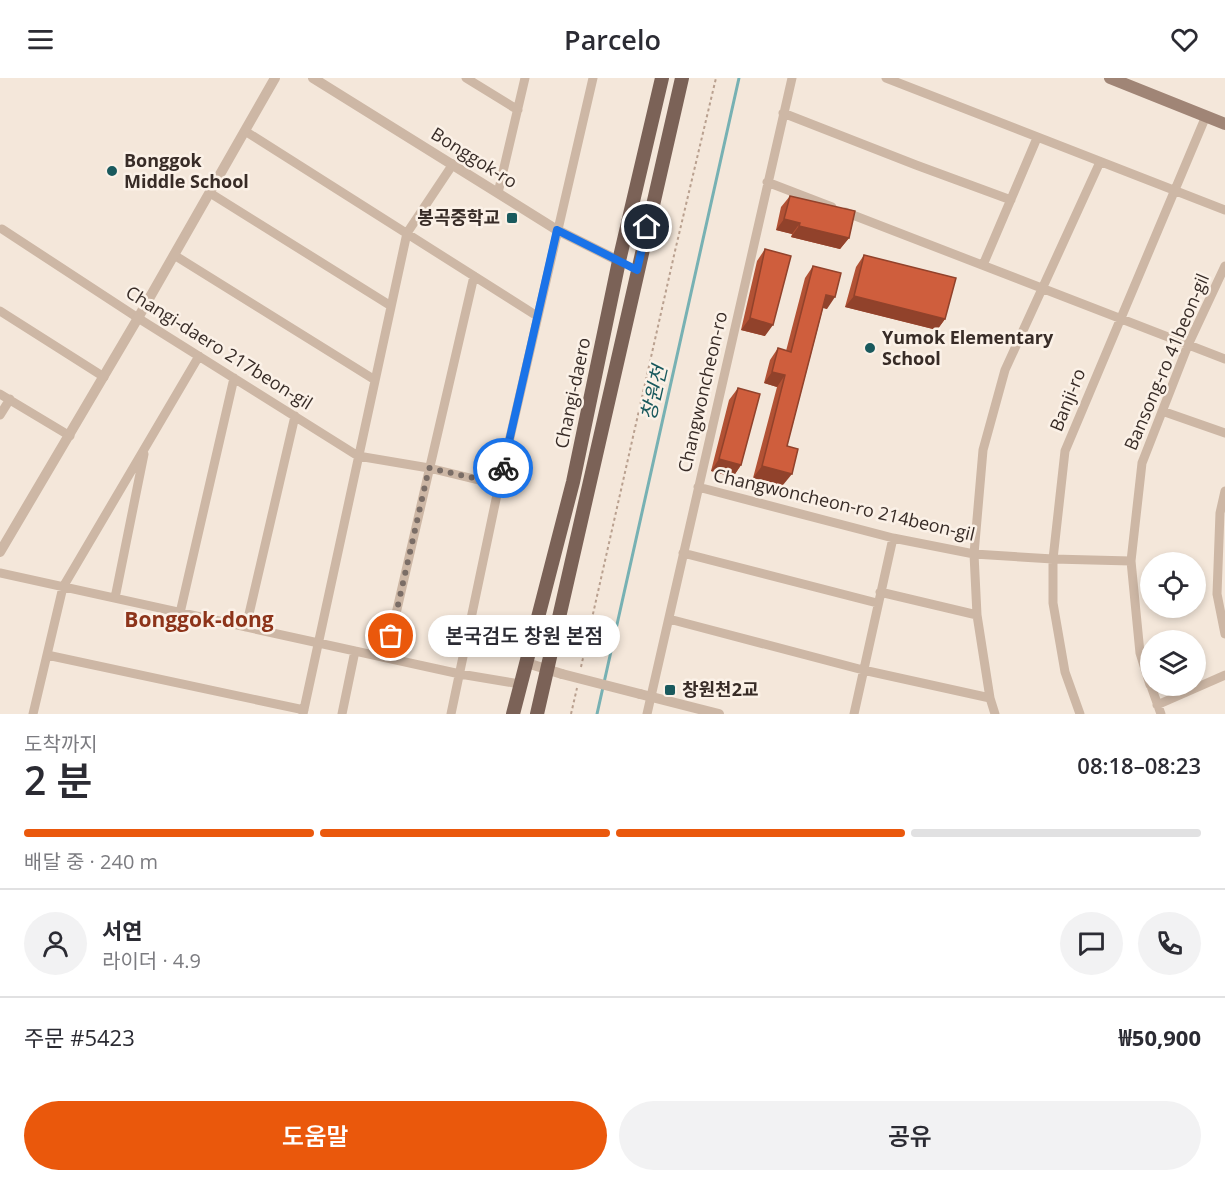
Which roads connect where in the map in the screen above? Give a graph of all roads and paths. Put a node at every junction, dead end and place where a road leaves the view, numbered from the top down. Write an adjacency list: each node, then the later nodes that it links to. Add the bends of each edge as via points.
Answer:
1 (275, 78): 16 (street)
2 (313, 78): 19 (street, Bonggok-ro)
3 (466, 78): 12 (street)
4 (525, 78): 12 (street)
5 (593, 78): 27 (street)
6 (662, 78): 30 (main road, Changi-daero)
7 (682, 78): 33 (main road, Changi-daero)
8 (716, 78): 83 (path)
9 (792, 78): 13 (street, Changwoncheon-ro)
10 (886, 78): 17 (street)
11 (1110, 78): 14 (main road)
12 (518, 110): 23 (street)
13 (783, 113): 20 (street, Changwoncheon-ro); 24 (street)
14 (1206, 116): 15 (main road); 21 (street, Banji-ro)
15 (1225, 124)
16 (245, 131): 22 (street); 28 (street)
17 (1037, 138): 18 (street); 24 (street)
18 (1100, 162): 21 (street); 36 (street)
19 (453, 164): 23 (street, Bonggok-ro); 28 (street)
20 (767, 182): 31 (street); 59 (street, Changwoncheon-ro)
21 (1174, 190): 25 (street); 41 (street, Banji-ro)
22 (210, 193): 29 (street); 37 (street)
23 (498, 193): 27 (street, Bonggok-ro)
24 (1011, 200): 31 (street)
25 (1225, 210)
26 (2, 229): 40 (street, Changi-daero 217beon-gil)
27 (557, 230): 30 (street, Bonggok-ro); 39 (street)
28 (407, 233): 34 (street); 37 (street)
29 (174, 255): 40 (street); 47 (street)
30 (619, 261): 33 (main road); 82 (main road, Changi-daero, via 573,482)
31 (983, 265): 36 (street)
32 (1225, 266): 35 (street, Bansong-ro 41beon-gil)
33 (637, 270): 84 (main road, Changi-daero)
34 (474, 276): 39 (street); 57 (street)
35 (1222, 282): 42 (street, Bansong-ro 41beon-gil)
36 (1042, 288): 41 (street); 64 (street, via 1005,370 984,450)
37 (391, 306): 47 (street)
38 (0, 310): 45 (street)
39 (537, 316): 58 (street)
40 (138, 318): 43 (street, Changi-daero 217beon-gil); 45 (street)
41 (1121, 318): 42 (street); 65 (street, Banji-ro, via 1065,452)
42 (1188, 345): 44 (street); 50 (street, Bansong-ro 41beon-gil)
43 (199, 356): 46 (street, Changi-daero 217beon-gil); 55 (street)
44 (1225, 359)
45 (104, 377): 54 (street)
46 (234, 378): 52 (street, Changi-daero 217beon-gil); 72 (street)
47 (375, 380): 56 (street)
48 (0, 394): 49 (street)
49 (10, 399): 51 (street); 54 (street)
50 (1162, 411): 53 (street); 66 (street, Bansong-ro 41beon-gil, via 1142,463)
51 (0, 415)
52 (295, 416): 56 (street, Changi-daero 217beon-gil); 75 (street)
53 (1225, 434)
54 (70, 436): 62 (street)
55 (146, 447): 68 (street); 70 (street)
56 (358, 456): 57 (street, Changi-daero 217beon-gil); 77 (street)
57 (429, 468): 58 (street, Changi-daero 217beon-gil); 81 (street)
58 (500, 484): 86 (street)
59 (698, 487): 61 (street, Changwoncheon-ro 214beon-gil); 63 (street, Changwoncheon-ro)
60 (1225, 491): 76 (street, via 1220,513 1216,594)
61 (893, 538): 64 (street, Changwoncheon-ro 214beon-gil); 69 (street)
62 (0, 552)
63 (684, 553): 71 (street); 74 (street, Changwoncheon-ro)
64 (974, 554): 65 (street, Changwoncheon-ro 214beon-gil); 73 (street)
65 (1053, 560): 66 (street, Changwoncheon-ro 214beon-gil); 104 (street, Banji-ro, via 1053,603 1065,672)
66 (1131, 561): 79 (street, Bansong-ro 41beon-gil)
67 (0, 573): 68 (street)
68 (63, 587): 70 (street); 80 (street)
69 (880, 592): 71 (street); 73 (street)
70 (115, 598): 72 (street)
71 (877, 603): 85 (street)
72 (180, 613): 75 (street)
73 (977, 615): 91 (street)
74 (669, 619): 85 (street); 90 (street, Changwoncheon-ro)
75 (246, 627): 77 (street)
76 (1225, 634)
77 (319, 643): 78 (street); 93 (street)
78 (356, 651): 81 (street); 95 (street)
79 (1140, 653)
80 (47, 655): 93 (street); 94 (street)
81 (386, 657): 86 (street)
82 (527, 663): 84 (street); 89 (main road, Changi-daero)
83 (581, 669)
84 (548, 670): 90 (street, bridge); 98 (main road, Changi-daero)
85 (863, 670): 91 (street); 102 (street)
86 (460, 674): 89 (street); 96 (street)
87 (1225, 675): 92 (street)
88 (579, 679): 99 (path)
89 (520, 684): 97 (main road, Changi-daero)
90 (645, 695): 100 (street, Changwoncheon-ro); 101 (street)
91 (990, 698): 103 (street)
92 (1159, 710)
93 (304, 712)
94 (33, 714)
95 (342, 714)
96 (451, 714)
97 (513, 714)
98 (537, 714)
99 (571, 714)
100 (647, 714)
101 (719, 714)
102 (854, 714)
103 (995, 714)
104 (1080, 714)

